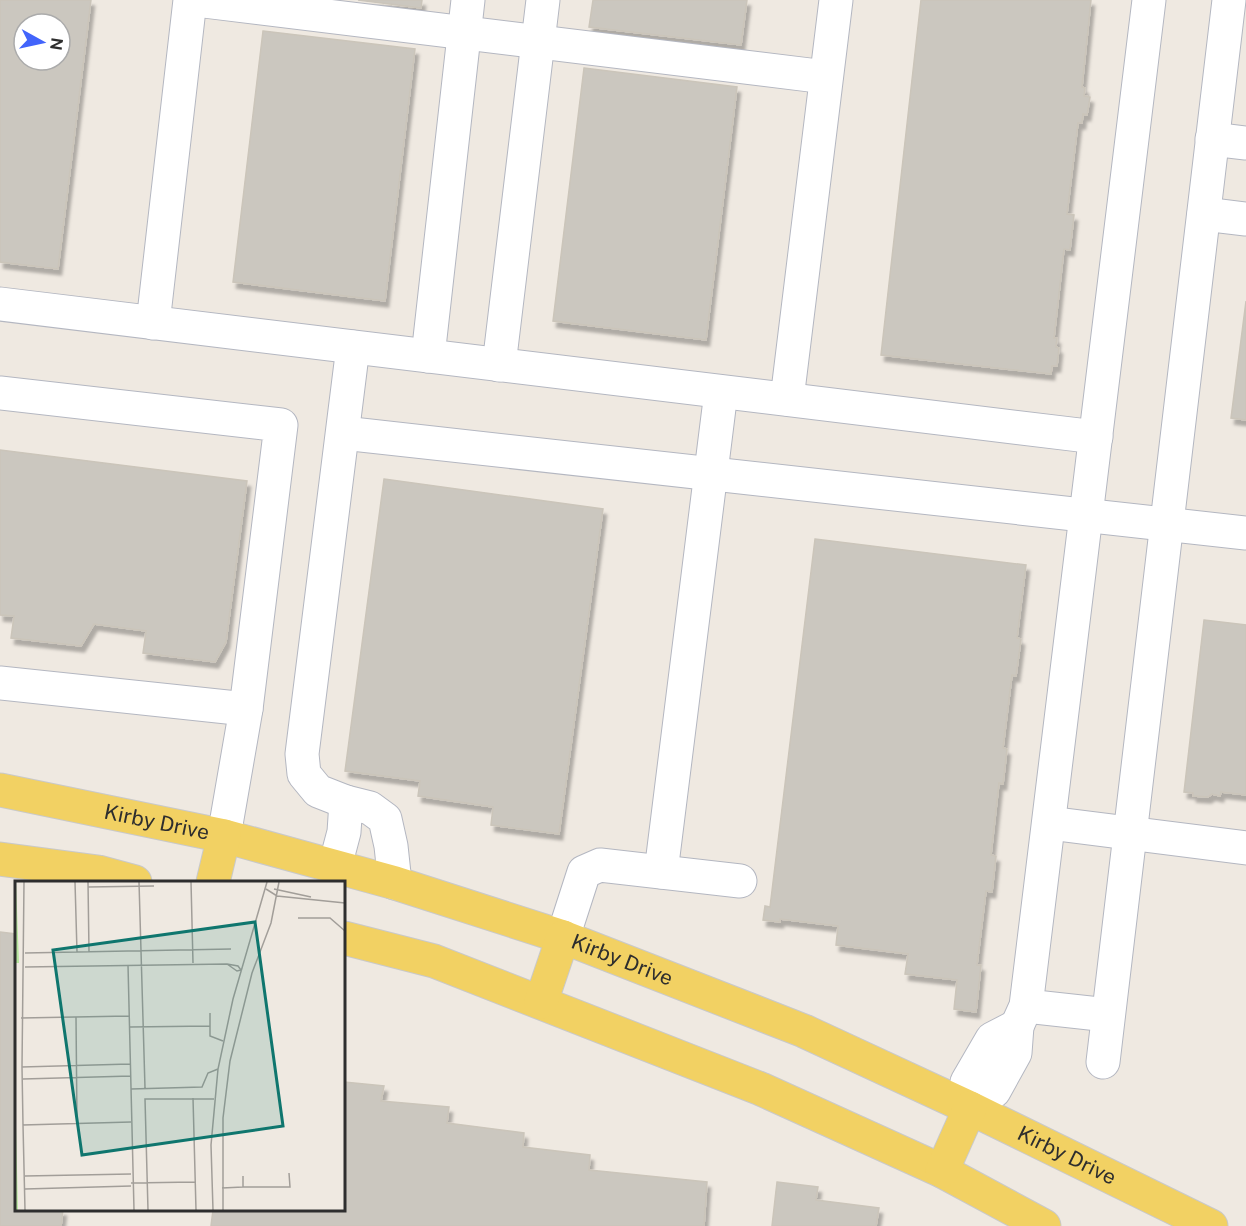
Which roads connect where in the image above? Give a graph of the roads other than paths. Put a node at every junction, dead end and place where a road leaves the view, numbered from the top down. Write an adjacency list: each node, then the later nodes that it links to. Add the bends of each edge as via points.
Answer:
1 (190, 0): 16 (lane)
2 (196, 0): 8 (lane)
3 (468, 0): 8 (lane)
4 (543, 0): 9 (lane)
5 (836, 0): 10 (lane)
6 (1149, 0): 24 (lane)
7 (1229, 0): 11 (lane)
8 (464, 33): 9 (lane); 18 (lane)
9 (538, 42): 10 (lane); 19 (lane)
10 (826, 77): 22 (lane)
11 (1212, 140): 12 (lane); 13 (lane)
12 (1246, 143)
13 (1204, 214): 14 (lane); 27 (lane)
14 (1246, 219)
15 (0, 304): 16 (lane)
16 (153, 323): 17 (lane)
17 (353, 347): 18 (lane); 23 (lane)
18 (428, 356): 19 (lane)
19 (499, 365): 20 (lane)
20 (721, 392): 22 (lane); 25 (lane)
21 (0, 393): 30 (lane, via 281,425)
22 (787, 399): 24 (lane)
23 (343, 433): 25 (lane); 32 (lane, via 302,754 304,774 318,791)
24 (1096, 436): 26 (lane)
25 (711, 474): 26 (lane); 39 (lane)
26 (1086, 516): 27 (lane); 33 (lane)
27 (1167, 525): 28 (lane); 34 (lane)
28 (1245, 527)
29 (0, 683): 30 (lane)
30 (246, 709): 35 (lane)
31 (0, 790): 35 (main road, Kirby Drive)
32 (346, 802): 38 (lane, via 344,832); 43 (lane, via 370,808 385,819)
33 (1048, 823): 34 (lane); 48 (lane)
34 (1130, 835): 36 (lane); 47 (lane)
35 (224, 836): 38 (main road, Kirby Drive); 41 (main road)
36 (1246, 848)
37 (0, 859): 40 (main road, via 98,872)
38 (335, 866): 43 (main road, Kirby Drive)
39 (661, 872): 42 (lane); 44 (lane, via 600,865 584,872)
40 (131, 881)
41 (213, 881)
42 (740, 881)
43 (395, 883): 44 (main road, Kirby Drive)
44 (563, 937): 46 (main road); 50 (main road, Kirby Drive, via 804,1031)
45 (345, 938): 46 (main road, via 435,961)
46 (541, 1002): 51 (main road, via 761,1089)
47 (1108, 1015): 48 (lane); 49 (lane)
48 (1022, 1016): 50 (lane, via 1015,1053 994,1091)
49 (1103, 1062)
50 (970, 1108): 51 (main road); 53 (main road, Kirby Drive)
51 (942, 1171): 52 (main road)
52 (1044, 1226)
53 (1211, 1226)

